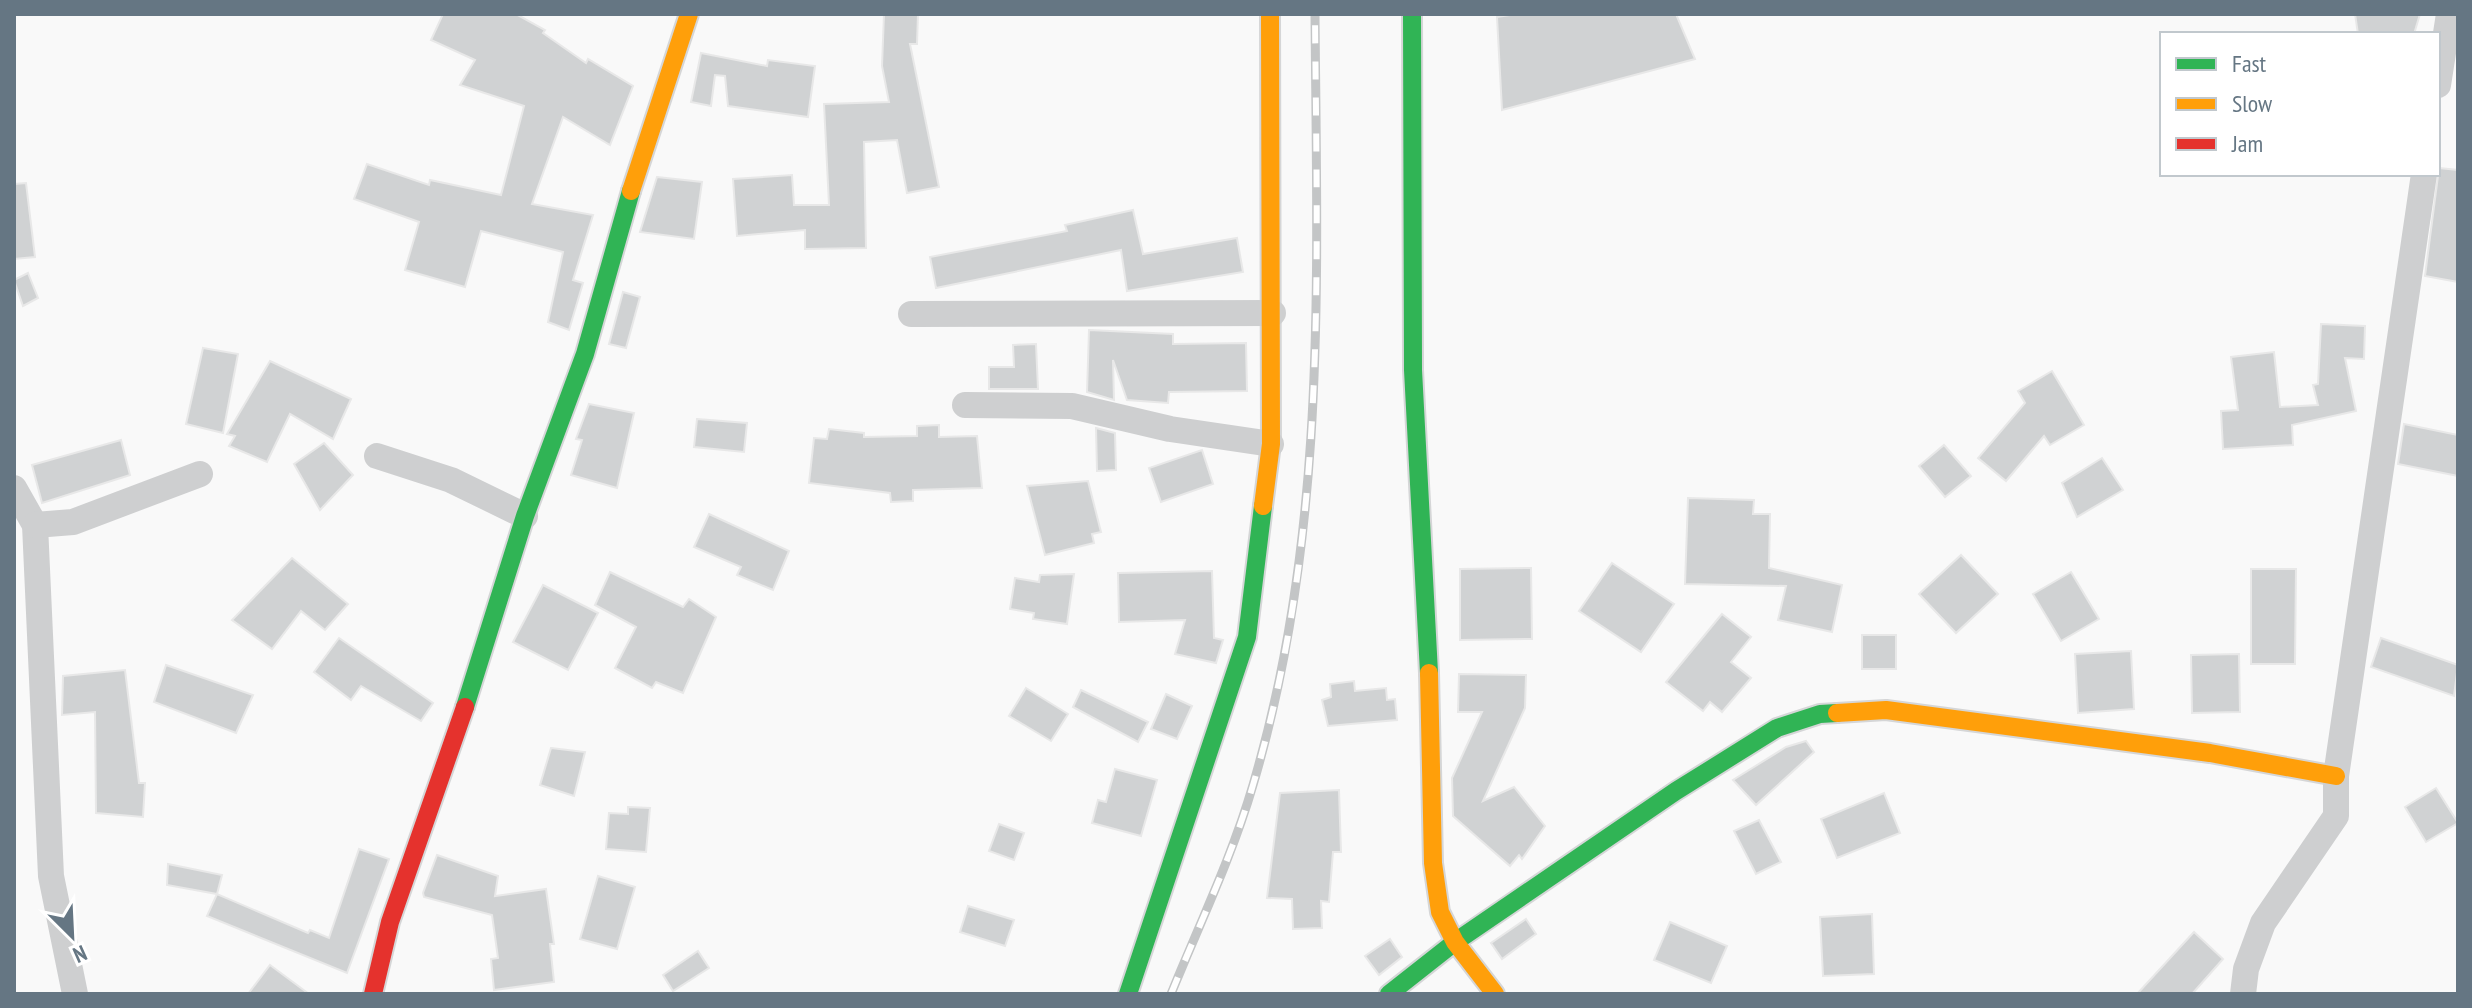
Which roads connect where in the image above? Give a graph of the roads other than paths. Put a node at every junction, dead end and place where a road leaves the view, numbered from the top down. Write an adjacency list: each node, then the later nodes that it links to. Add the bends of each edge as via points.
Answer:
1 (689, 14): 14 (street, via 623,214 585,354)
2 (1270, 14): 7 (street)
3 (1412, 14): 17 (street, via 1413,370 1429,650 1433,863 1440,912)
4 (2449, 14): 5 (street)
5 (2440, 72)
6 (2424, 176): 16 (street)
7 (1273, 313): 8 (street); 10 (street)
8 (911, 314)
9 (965, 405): 10 (street, via 1072,406 1170,429)
10 (1271, 444): 20 (street, via 1247,637)
11 (377, 456): 14 (street, via 451,480)
12 (200, 474): 15 (street, via 73,522)
13 (14, 488): 15 (street)
14 (525, 516): 19 (street, via 443,776 390,922)
15 (35, 525): 18 (street, via 51,876)
16 (2336, 776): 17 (street, via 2210,753 1886,710 1820,714 1765,736); 23 (street, via 2336,816 2263,923)
17 (1455, 942): 21 (street); 22 (street)
18 (75, 994)
19 (373, 994)
20 (1128, 994)
21 (1389, 994)
22 (1495, 994)
23 (2243, 994)

